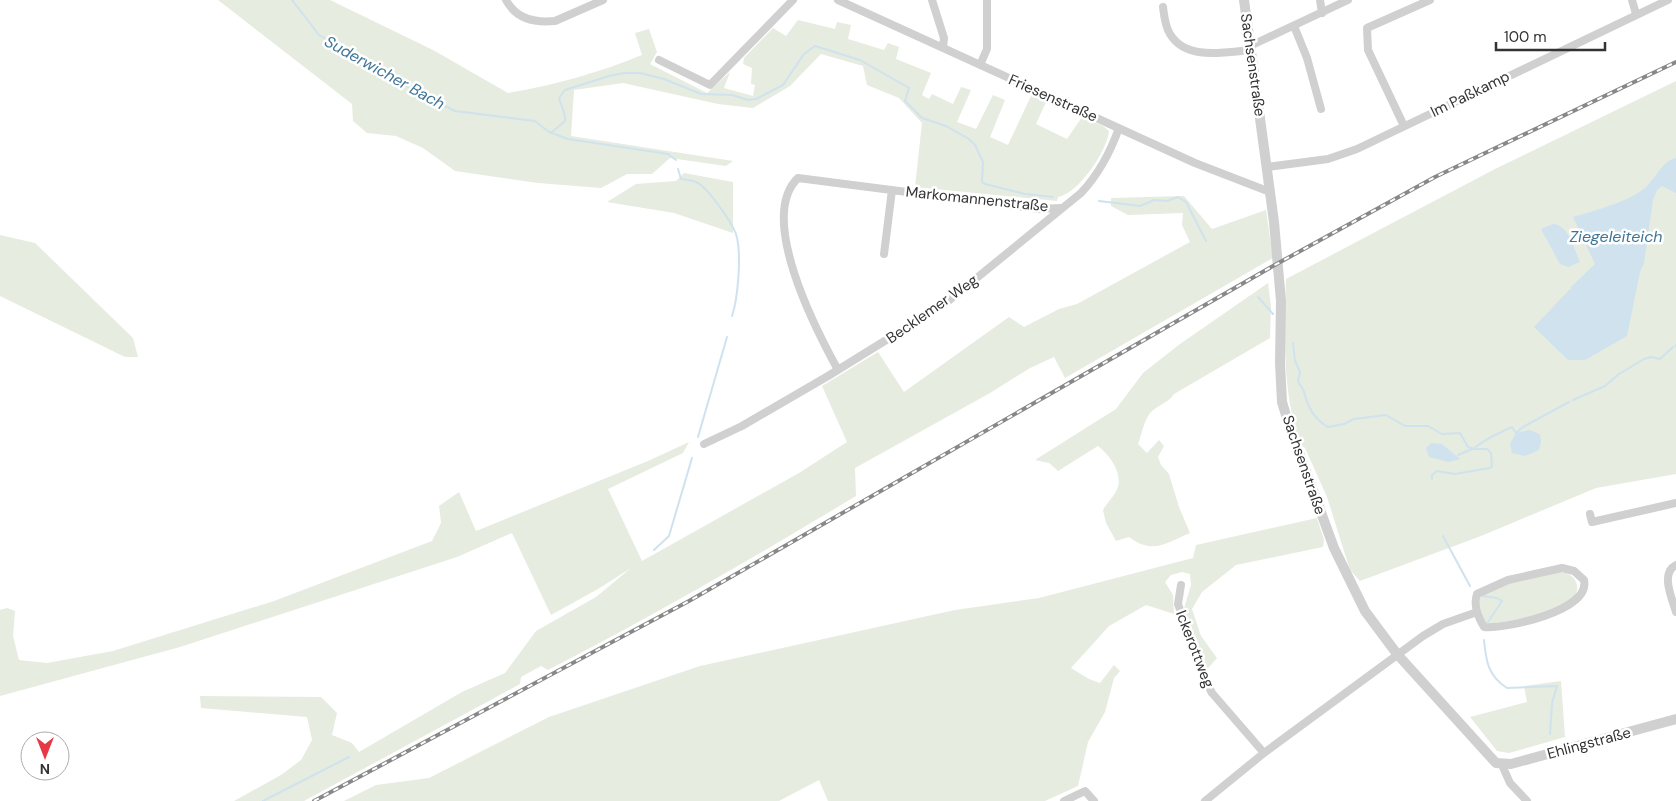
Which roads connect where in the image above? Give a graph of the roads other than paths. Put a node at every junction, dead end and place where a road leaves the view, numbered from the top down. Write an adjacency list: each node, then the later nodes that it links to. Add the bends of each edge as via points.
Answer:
1 (506, 0): 2 (street, via 522,18 546,22)
2 (601, 0)
3 (793, 0): 19 (street, via 710,85)
4 (838, 0): 17 (street, Friesenstraße)
5 (932, 0): 17 (street, via 944,38)
6 (987, 0): 20 (street, via 987,49)
7 (1244, 0): 18 (street, Sachsenstraße)
8 (1320, 0): 14 (street)
9 (1348, 0): 14 (street)
10 (1430, 0): 22 (street, via 1367,28 1368,50)
11 (1632, 0): 15 (street)
12 (1668, 0): 15 (street, Im Paßkamp)
13 (1163, 7): 18 (street, via 1170,34 1187,48 1214,53)
14 (1322, 13): 16 (street)
15 (1636, 14): 22 (street, Im Paßkamp)
16 (1294, 26): 18 (street); 21 (street, via 1307,58)
17 (943, 46): 20 (street, Friesenstraße)
18 (1251, 48): 24 (street, Sachsenstraße)
19 (659, 60)
20 (980, 65): 23 (street, Friesenstraße)
21 (1321, 110)
22 (1404, 126): 24 (street, Im Paßkamp, via 1328,159)
23 (1119, 128): 26 (street, Friesenstraße); 27 (street, Becklemer Weg, via 1093,180)
24 (1266, 167): 26 (street, Sachsenstraße)
25 (892, 190): 27 (street, Markomannenstraße, via 1039,209); 28 (street, Markomannenstraße); 29 (street, Markomannenstraße, via 798,178 788,190 785,224 792,266 816,331)
26 (1270, 192): 37 (street, Sachsenstraße, via 1281,301 1282,402 1288,425 1354,593 1372,623)
27 (1062, 208): 29 (street, Becklemer Weg, via 946,303)
28 (884, 254)
29 (838, 370): 30 (street, Becklemer Weg, via 742,426)
30 (704, 444)
31 (1676, 503): 32 (street, via 1592,522)
32 (1590, 514)
33 (1676, 565): 36 (street, via 1669,572 1668,580)
34 (1181, 585): 39 (street, Ickerottweg, via 1178,604 1204,678 1212,693)
35 (1478, 612): 35 (street, via 1484,627 1529,620 1566,607 1578,599 1583,593 1584,580 1574,571 1562,568 1508,580 1477,594); 37 (street, via 1443,624)
36 (1676, 612)
37 (1397, 654): 39 (street); 40 (street, Sachsenstraße, via 1491,760)
38 (1676, 719): 40 (street, Ehlingstraße)
39 (1264, 753): 43 (street)
40 (1502, 765): 44 (street, Sachsenstraße, via 1510,783)
41 (1064, 801): 42 (street, via 1085,790)
42 (1094, 801)
43 (1205, 801)
44 (1527, 801)

